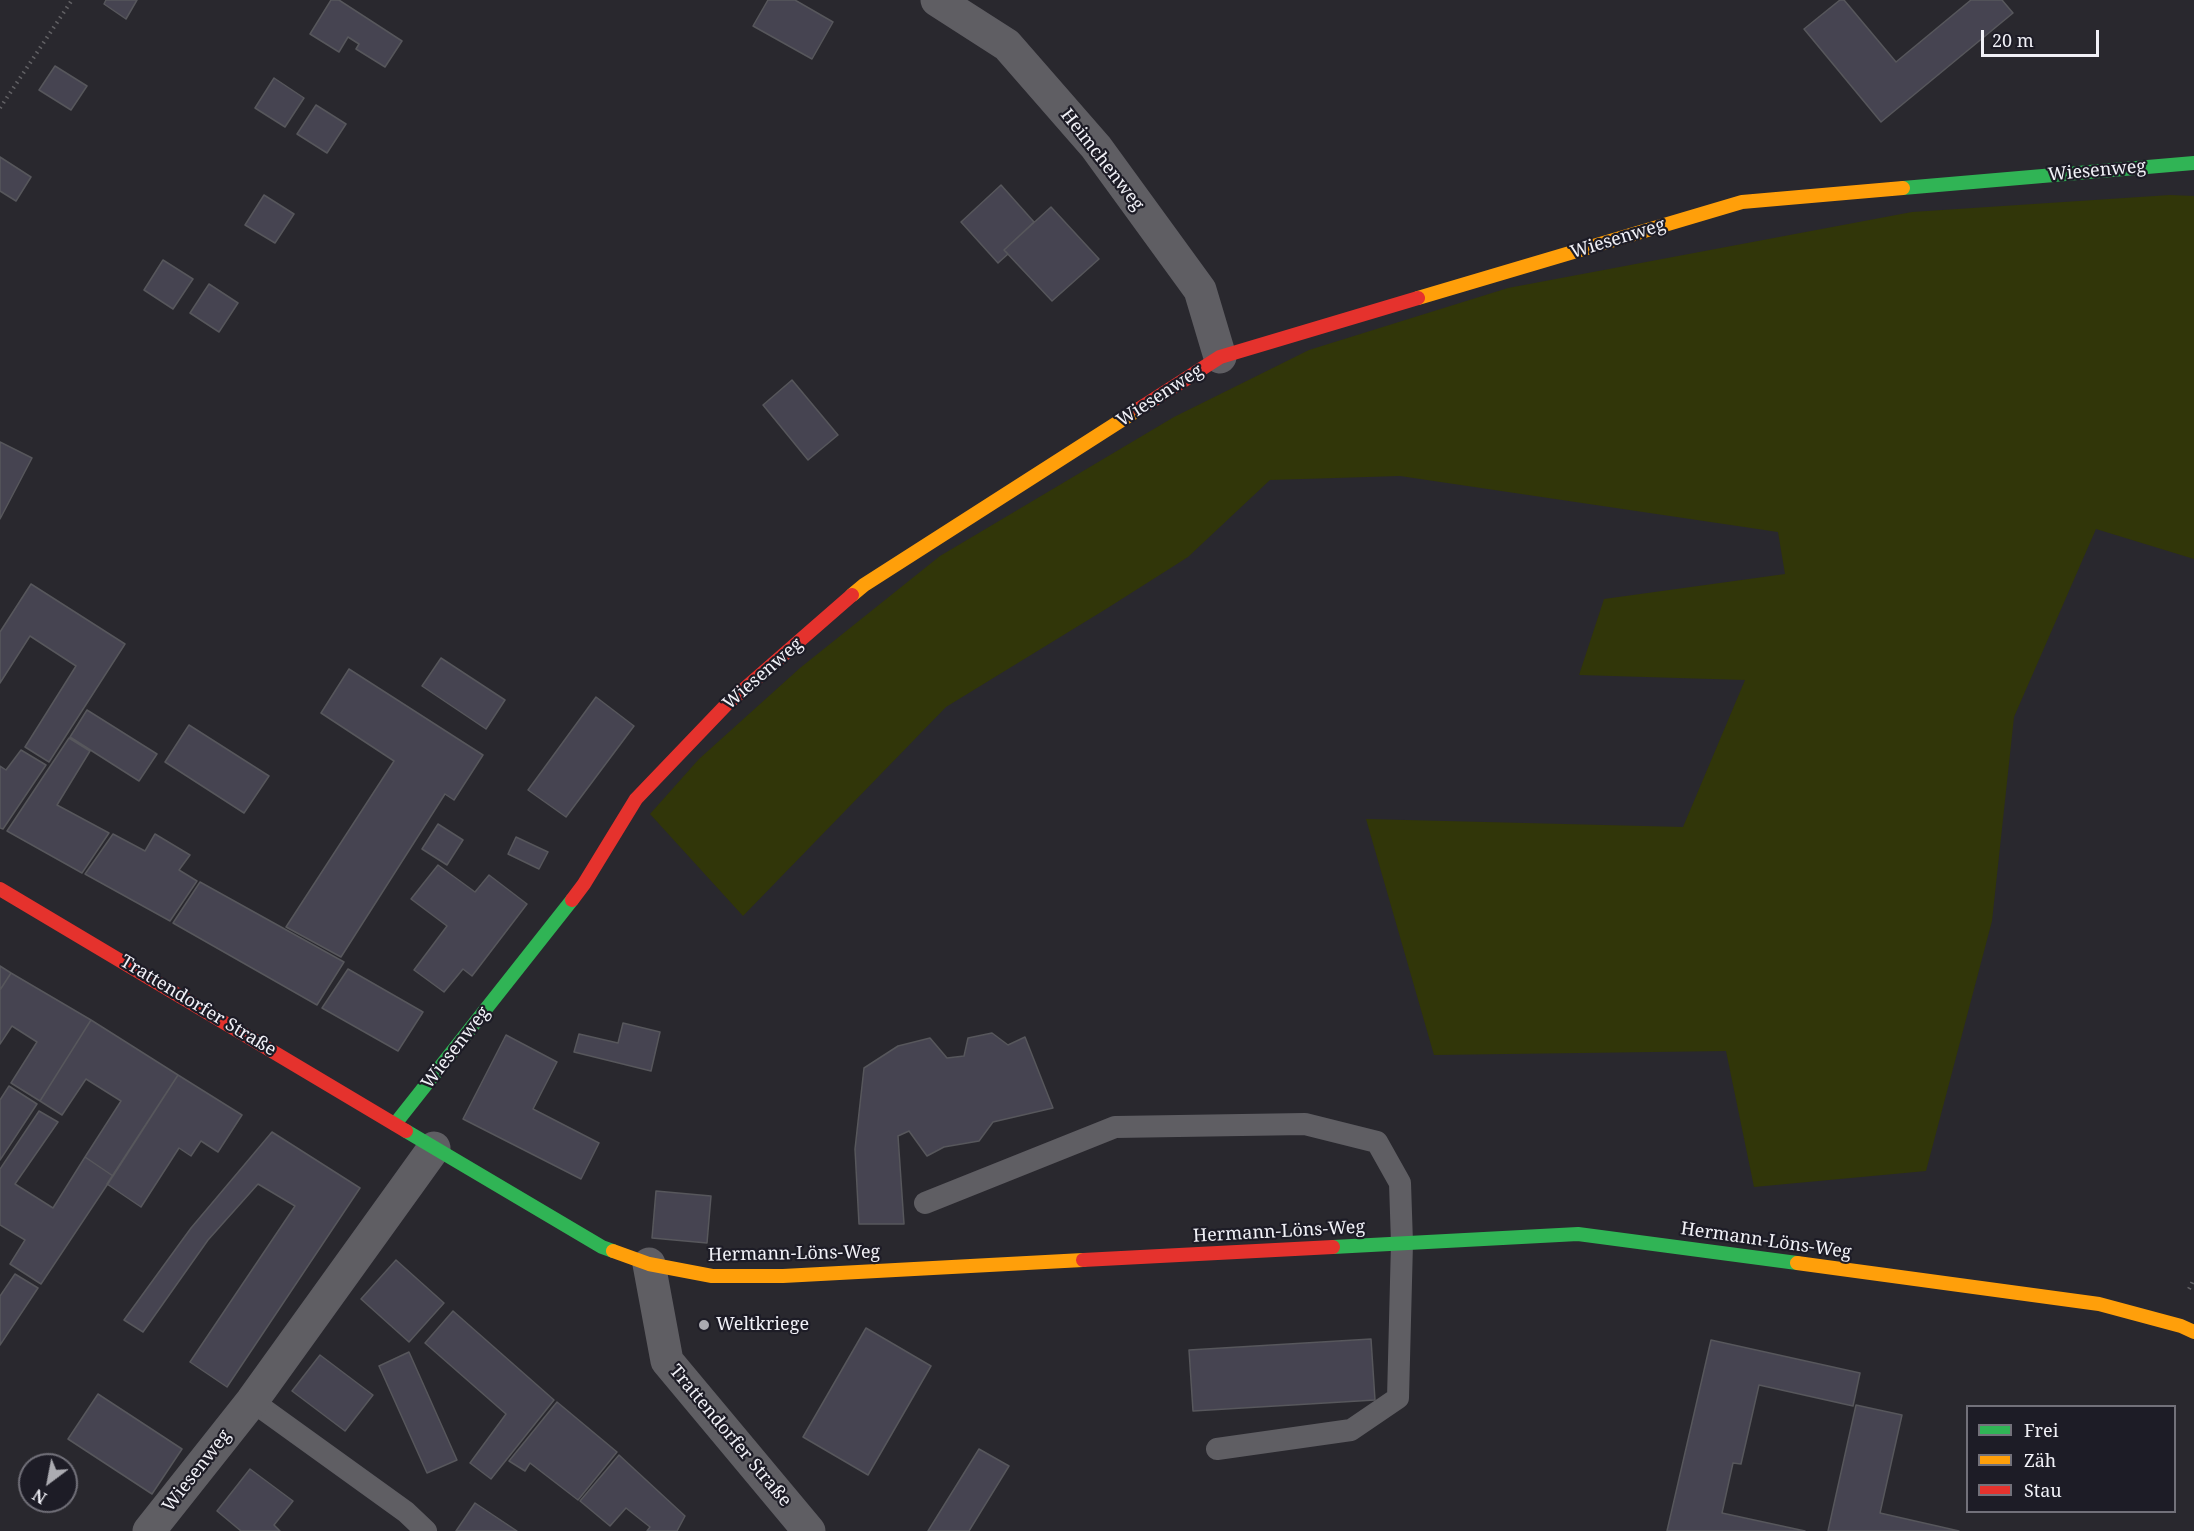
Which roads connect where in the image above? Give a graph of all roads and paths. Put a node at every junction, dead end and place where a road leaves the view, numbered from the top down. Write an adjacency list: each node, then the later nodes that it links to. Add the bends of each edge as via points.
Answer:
1 (72, 0): 3 (path)
2 (937, 0): 5 (street, Heimchenweg, via 1007,45 1096,147 1200,290)
3 (0, 108)
4 (2194, 163): 5 (street, Wiesenweg, via 1742,202)
5 (1220, 357): 7 (street, Wiesenweg, via 864,585 727,704 636,799 584,884)
6 (0, 889): 7 (street, Trattendorfer Straße)
7 (396, 1124): 8 (street, Hermann-Löns-Weg)
8 (434, 1148): 11 (street, Hermann-Löns-Weg, via 602,1247); 13 (street, Wiesenweg)
9 (924, 1203): 10 (lane, via 1115,1127 1305,1124 1377,1142 1400,1183)
10 (1402, 1243): 11 (street, Hermann-Löns-Weg, via 783,1276 712,1276); 12 (street, Hermann-Löns-Weg, via 1578,1234 2099,1304); 14 (lane, via 1398,1398 1351,1430)
11 (649, 1264): 17 (street, Trattendorfer Straße, via 667,1361)
12 (2194, 1332)
13 (252, 1401): 15 (street, Wiesenweg); 16 (lane, via 406,1512)
14 (1216, 1449)
15 (149, 1531)
16 (426, 1531)
17 (809, 1531)

